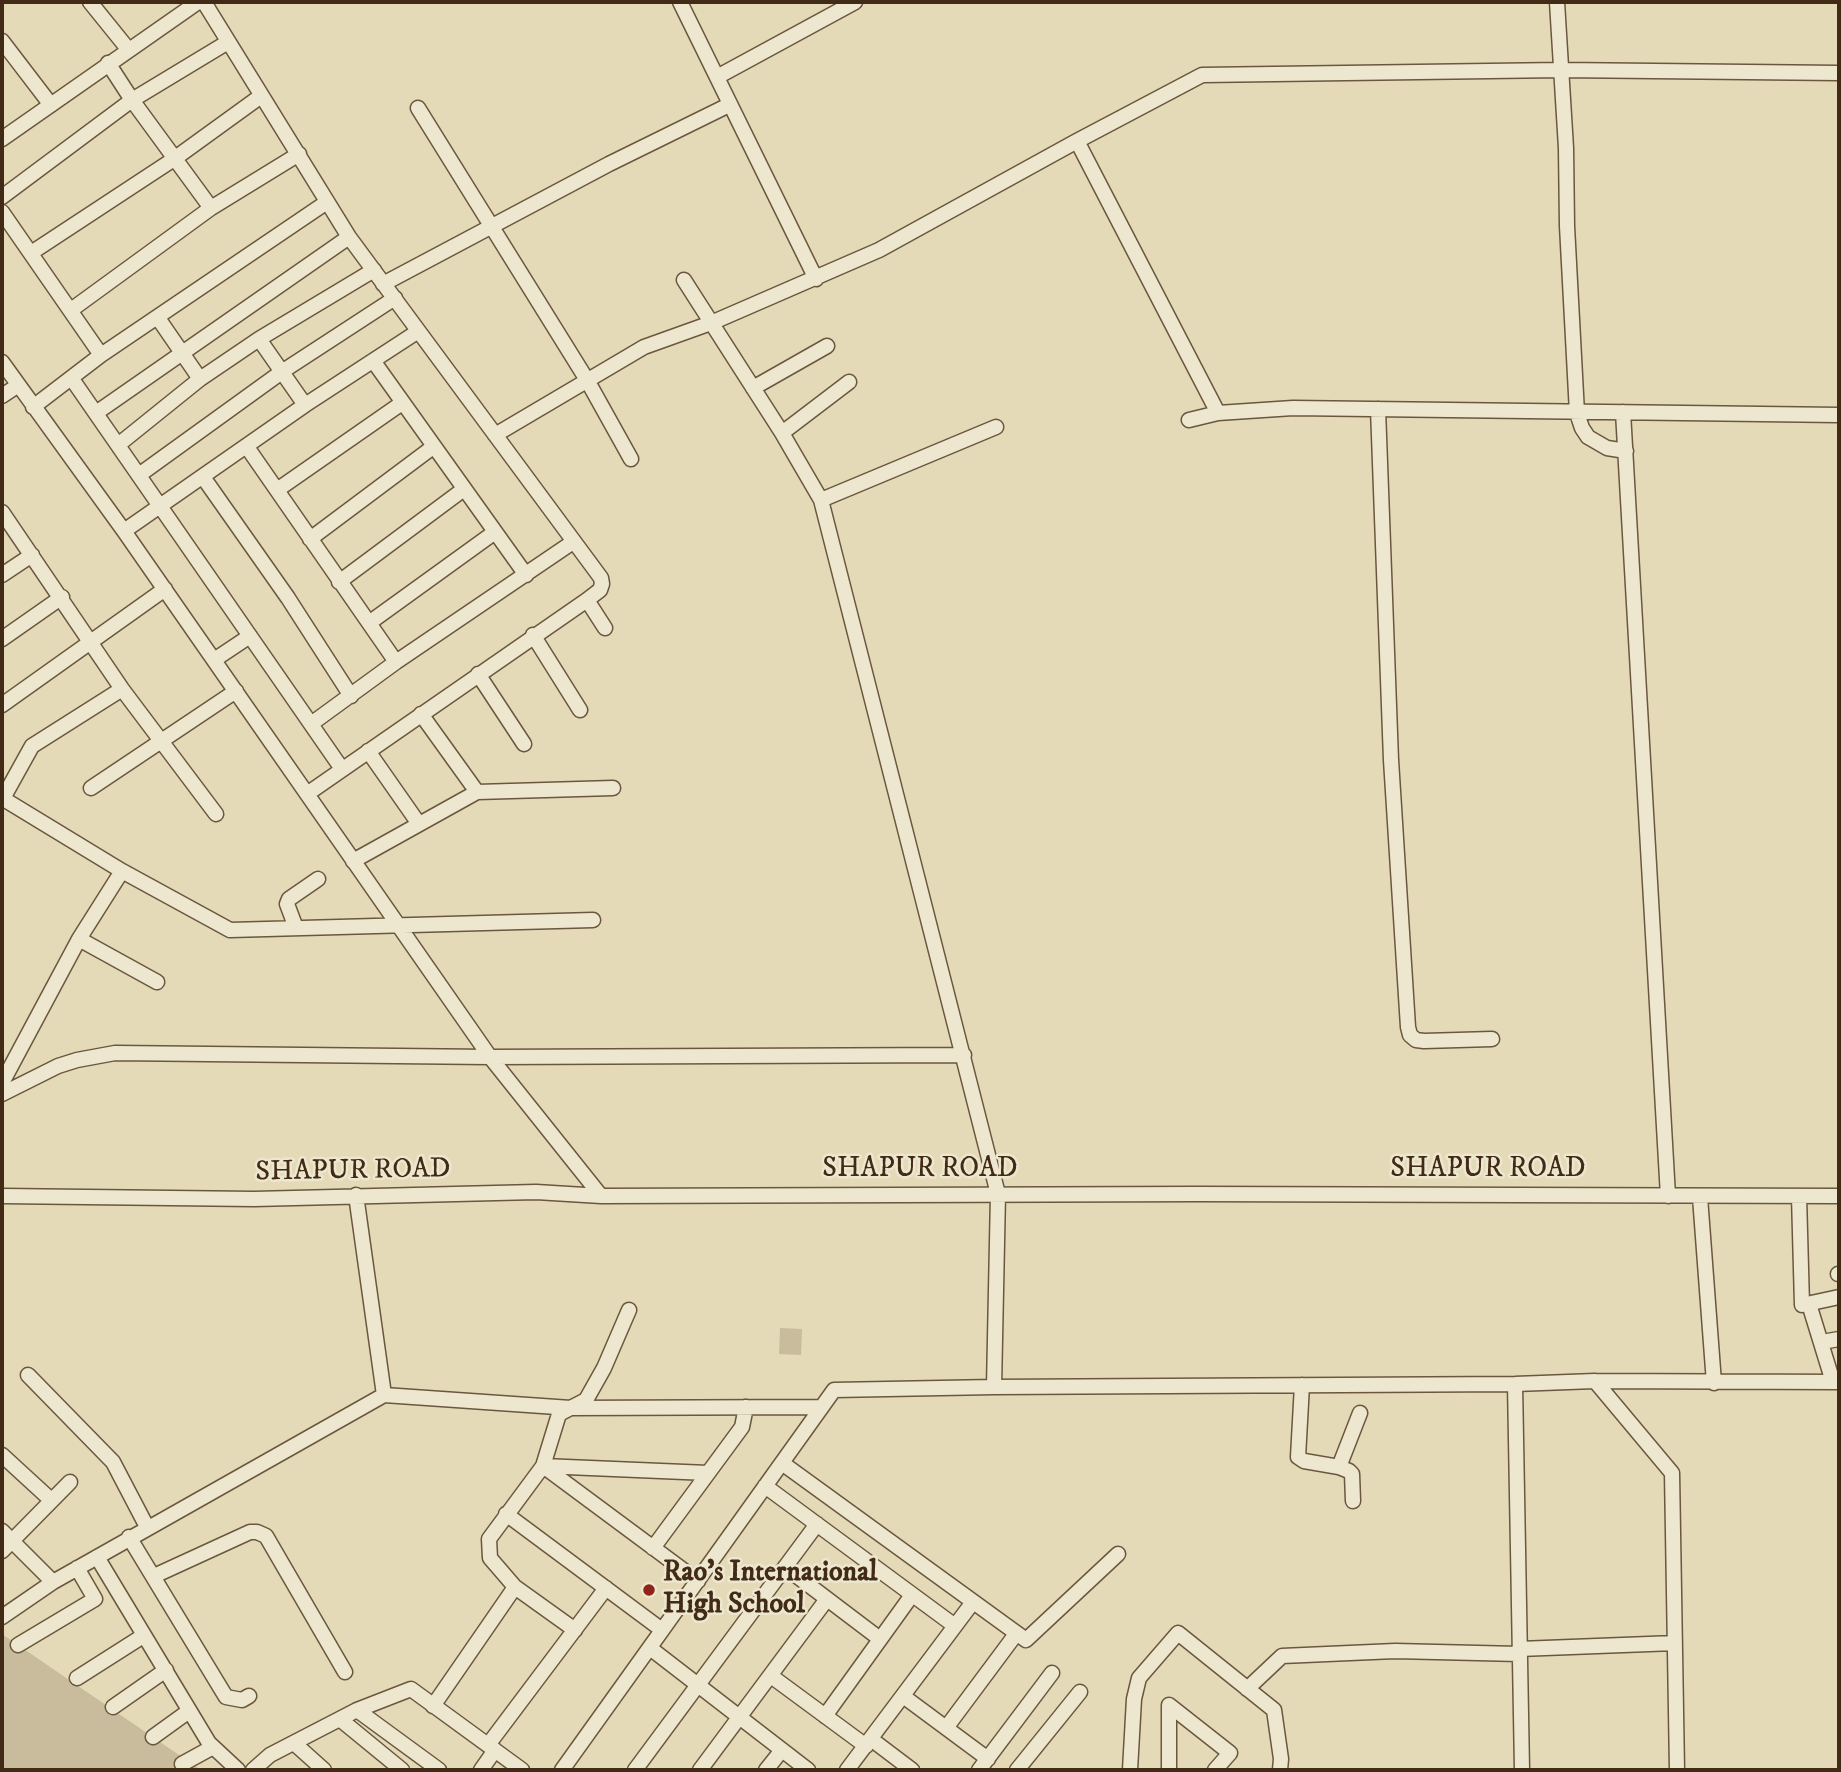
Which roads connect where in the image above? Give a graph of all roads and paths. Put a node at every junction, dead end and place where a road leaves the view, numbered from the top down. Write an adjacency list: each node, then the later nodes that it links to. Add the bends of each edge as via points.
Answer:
1 (90, 2): 9 (street)
2 (198, 2): 9 (street)
3 (204, 2): 8 (street)
4 (680, 2): 13 (street)
5 (855, 2): 13 (street)
6 (1557, 2): 11 (street)
7 (2, 41): 16 (street)
8 (228, 42): 14 (street); 15 (street)
9 (128, 49): 10 (street)
10 (108, 63): 15 (street); 16 (street)
11 (1561, 70): 12 (street); 20 (street, via 1202,75); 60 (street)
12 (1839, 73)
13 (717, 76): 17 (street)
14 (261, 96): 21 (street); 22 (street)
15 (132, 100): 22 (street); 23 (street)
16 (51, 105): 19 (street)
17 (729, 105): 27 (street); 31 (street)
18 (418, 108): 27 (street)
19 (2, 139)
20 (1077, 141): 31 (street, via 879,250); 59 (street)
21 (299, 154): 24 (street); 25 (street)
22 (174, 159): 25 (street); 29 (street)
23 (2, 197)
24 (327, 202): 28 (street); 36 (street)
25 (211, 208): 35 (street)
26 (2, 212): 29 (street)
27 (491, 226): 33 (street); 48 (street)
28 (349, 237): 30 (street); 41 (street)
29 (31, 253): 35 (street)
30 (374, 270): 33 (street); 39 (street)
31 (816, 279): 37 (street)
32 (684, 280): 37 (street)
33 (383, 284): 34 (street)
34 (395, 298): 38 (street); 45 (street)
35 (71, 310): 42 (street)
36 (158, 318): 41 (street); 42 (street)
37 (711, 323): 48 (street, via 644,347); 51 (street)
38 (417, 332): 44 (street); 65 (street)
39 (259, 339): 45 (street); 47 (street)
40 (827, 346): 51 (street)
41 (182, 352): 47 (street); 58 (street)
42 (101, 355): 46 (street)
43 (2, 362): 50 (street)
44 (374, 362): 53 (street); 54 (street)
45 (283, 371): 54 (street); 71 (street)
46 (72, 379): 55 (street); 58 (street)
47 (200, 379): 66 (street)
48 (587, 380): 65 (street); 70 (street)
49 (849, 382): 64 (street)
50 (17, 386): 52 (street); 55 (street)
51 (753, 388): 64 (street)
52 (2, 396)
53 (402, 403): 68 (street); 74 (street)
54 (305, 405): 67 (street)
55 (33, 407): 78 (street)
56 (1378, 410): 59 (street, via 1293,408); 60 (street); 124 (street, via 1391,760 1408,1027 1416,1040)
57 (1623, 412): 60 (street); 61 (street); 69 (street)
58 (96, 413): 66 (street)
59 (1219, 413): 62 (street)
60 (1577, 413): 69 (street, via 1588,437 1607,448)
61 (1839, 415)
62 (1189, 420)
63 (996, 427): 75 (street)
64 (782, 433): 75 (street)
65 (495, 435): 81 (street)
66 (118, 444): 71 (street)
67 (247, 447): 72 (street); 74 (street)
68 (433, 447): 73 (street); 80 (street)
69 (1626, 451): 133 (street)
70 (631, 459)
71 (139, 475): 76 (street)
72 (203, 477): 76 (street); 100 (street)
73 (464, 489): 79 (street); 85 (street)
74 (276, 490): 80 (street)
75 (821, 500): 125 (street)
76 (160, 506): 78 (street); 92 (street)
77 (2, 514): 82 (street)
78 (124, 531): 86 (street)
79 (495, 531): 84 (street); 89 (street)
80 (310, 539): 85 (street)
81 (573, 542): 84 (street); 88 (street, via 601,578 600,590)
82 (32, 555): 83 (street); 87 (street)
83 (2, 575)
84 (526, 575): 96 (street)
85 (339, 582): 89 (street)
86 (164, 589): 94 (street); 95 (street)
87 (62, 597): 93 (street); 94 (street)
88 (587, 600): 90 (street); 91 (street)
89 (369, 623): 96 (street)
90 (605, 628)
91 (533, 635): 97 (street); 102 (street)
92 (250, 636): 95 (street); 104 (street)
93 (2, 639)
94 (92, 643): 98 (street); 101 (street)
95 (214, 660): 99 (street)
96 (396, 662): 100 (street)
97 (478, 674): 103 (street); 106 (street)
98 (122, 689): 105 (street); 113 (street, via 32,746)
99 (236, 691): 105 (street); 112 (street)
100 (351, 696): 104 (street)
101 (2, 705)
102 (580, 710)
103 (421, 713): 107 (street); 111 (street)
104 (311, 724): 108 (street)
105 (160, 741): 109 (street); 114 (street)
106 (524, 744)
107 (368, 751): 108 (street); 115 (street)
108 (342, 769): 112 (street)
109 (91, 788)
110 (613, 789): 111 (street)
111 (477, 792): 115 (street)
112 (307, 794): 116 (street)
113 (2, 799): 117 (street)
114 (216, 814)
115 (419, 824): 116 (street)
116 (353, 861): 120 (street)
117 (122, 871): 121 (street, via 230,930); 122 (street)
118 (318, 879): 121 (street, via 289,899)
119 (593, 920): 120 (street)
120 (398, 925): 121 (street); 126 (street)
121 (296, 928)
122 (79, 939): 123 (street); 127 (street)
123 (157, 982)
124 (1492, 1039)
125 (964, 1055): 126 (street); 129 (street)
126 (490, 1057): 128 (street, via 115,1053 77,1059); 132 (street)
127 (2, 1083)
128 (2, 1094)
129 (998, 1194): 132 (street, SHAPUR ROAD); 133 (street, SHAPUR ROAD); 148 (street)
130 (356, 1195): 131 (street, SHAPUR ROAD, via 254,1199); 132 (street, SHAPUR ROAD, via 536,1192); 149 (street)
131 (2, 1196)
132 (601, 1196)
133 (1668, 1196): 136 (street, SHAPUR ROAD)
134 (1799, 1196): 135 (street, SHAPUR ROAD); 136 (street, SHAPUR ROAD); 138 (street, via 1802,1305)
135 (1839, 1196)
136 (1700, 1197): 145 (street)
137 (1839, 1297): 138 (street)
138 (1809, 1304): 141 (street)
139 (629, 1310): 151 (street, via 586,1400)
140 (1839, 1339): 141 (street)
141 (1822, 1342): 144 (street)
142 (28, 1375): 165 (street, via 113,1462)
143 (1595, 1381): 145 (street); 146 (street); 188 (street, via 1672,1473)
144 (1836, 1382): 145 (street)
145 (1714, 1383)
146 (1516, 1384): 147 (street); 191 (street)
147 (1302, 1385): 148 (street); 157 (street, via 1298,1457)
148 (994, 1387): 152 (street, via 834,1390)
149 (384, 1395): 151 (street); 165 (street)
150 (746, 1407): 151 (street); 152 (street); 158 (street, via 742,1427)
151 (571, 1408): 156 (street, via 559,1413)
152 (821, 1408): 155 (street)
153 (1360, 1413): 157 (street)
154 (2, 1455): 161 (street)
155 (782, 1463): 160 (street); 180 (street)
156 (543, 1466): 158 (street); 163 (street); 168 (street)
157 (1339, 1467): 162 (street, via 1352,1474)
158 (708, 1473): 168 (street)
159 (70, 1482): 161 (street)
160 (765, 1486): 164 (street); 174 (street)
161 (51, 1500): 167 (street)
162 (1353, 1501)
163 (506, 1514): 176 (street, via 489,1539 490,1559); 177 (street)
164 (817, 1524): 171 (street); 178 (street)
165 (147, 1527): 166 (street)
166 (129, 1537): 170 (street); 173 (street)
167 (5, 1541): 175 (street)
168 (653, 1548): 174 (street)
169 (1118, 1554): 185 (street, via 1026,1640)
170 (97, 1557): 172 (street); 186 (street)
171 (785, 1567): 179 (street); 197 (street)
172 (77, 1568): 175 (street); 189 (street, via 96,1599)
173 (154, 1576): 193 (street, via 250,1532 266,1536); 200 (street, via 226,1697 242,1700)
174 (698, 1581): 184 (street)
175 (53, 1582): 181 (street)
176 (515, 1587): 183 (street); 202 (street)
177 (606, 1588): 183 (street); 184 (street)
178 (912, 1595): 182 (street); 187 (street)
179 (827, 1599): 187 (street); 195 (street)
180 (973, 1602): 182 (street); 185 (street)
181 (2, 1617)
182 (955, 1626): 201 (street)
183 (575, 1630): 214 (street)
184 (663, 1630): 190 (street)
185 (1016, 1634): 209 (street)
186 (143, 1636): 192 (street); 196 (street)
187 (880, 1639): 206 (street)
188 (1675, 1643): 191 (street); 238 (street)
189 (18, 1645)
190 (650, 1648): 197 (street); 225 (street)
191 (1519, 1651): 198 (street, via 1282,1656); 237 (street)
192 (166, 1670): 203 (street); 205 (street)
193 (345, 1672)
194 (1052, 1673): 217 (street)
195 (771, 1676): 206 (street); 207 (street)
196 (77, 1678)
197 (699, 1686): 207 (street); 226 (street)
198 (1247, 1689): 233 (street, via 1181,1634 1175,1635 1139,1678); 236 (street, via 1274,1710)
199 (1080, 1692): 232 (street)
200 (249, 1696)
201 (903, 1696): 209 (street); 211 (street)
202 (433, 1706): 204 (street, via 411,1689); 214 (street)
203 (113, 1707)
204 (358, 1710): 208 (street); 222 (street)
205 (189, 1711): 210 (street); 213 (street)
206 (825, 1716): 211 (street)
207 (740, 1718): 215 (street); 227 (street)
208 (341, 1720): 212 (street); 221 (street)
209 (946, 1728): 217 (street)
210 (153, 1737)
211 (869, 1742): 230 (street); 231 (street)
212 (295, 1744): 219 (street, via 270,1755); 220 (street)
213 (213, 1747): 216 (street); 218 (street)
214 (492, 1748): 223 (street); 224 (street)
215 (782, 1750): 228 (street); 229 (street)
216 (182, 1764)
217 (983, 1767)
218 (238, 1770)
219 (253, 1770)
220 (324, 1770)
221 (402, 1770)
222 (439, 1770)
223 (481, 1770)
224 (523, 1770)
225 (562, 1770)
226 (635, 1770)
227 (700, 1770)
228 (766, 1770)
229 (808, 1770)
230 (848, 1770)
231 (912, 1770)
232 (1017, 1770)
233 (1130, 1770)
234 (1169, 1770): 235 (street, via 1169,1705 1230,1753)
235 (1215, 1770)
236 (1280, 1770)
237 (1522, 1770)
238 (1677, 1770)

